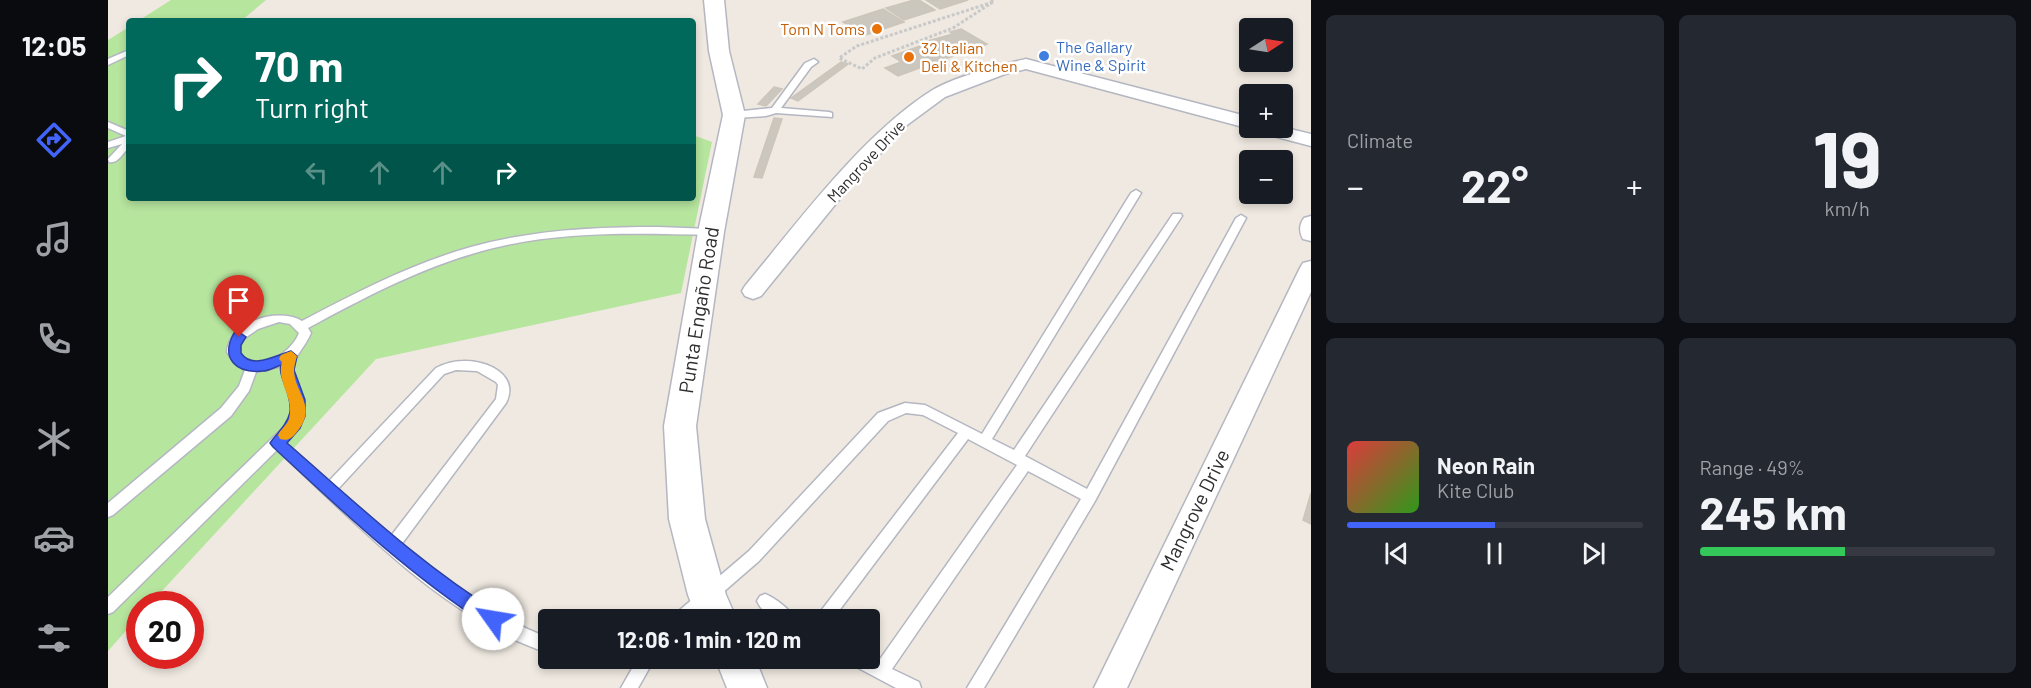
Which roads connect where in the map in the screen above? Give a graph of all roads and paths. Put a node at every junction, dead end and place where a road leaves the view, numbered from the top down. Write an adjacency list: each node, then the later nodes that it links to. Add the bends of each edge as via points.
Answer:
1 (714, 0): 7 (street, Punta Engaño Road, via 719,51)
2 (992, 1): 2 (path, via 952,28 875,58 862,69 839,58 848,50)
3 (126, 53): 4 (lane)
4 (108, 62)
5 (814, 62): 6 (lane)
6 (775, 110): 7 (lane); 8 (lane)
7 (734, 114): 22 (street, Punta Engaño Road)
8 (829, 115)
9 (1239, 120): 25 (street, Mangrove Drive, via 1026,64 1000,70 939,93 901,121 844,181)
10 (108, 125): 12 (lane)
11 (1293, 135): 14 (street)
12 (126, 136)
13 (126, 139): 16 (lane)
14 (1311, 140)
15 (126, 142): 17 (lane)
16 (108, 145)
17 (112, 160)
18 (1136, 193): 30 (lane)
19 (1177, 216): 32 (lane)
20 (1241, 218): 34 (lane)
21 (1311, 223): 23 (street)
22 (711, 232): 26 (lane, via 595,231 500,243 419,267); 39 (street, Punta Engaño Road, via 681,426 687,519)
23 (1311, 234)
24 (1311, 268): 51 (street, Mangrove Drive)
25 (753, 291)
26 (302, 326): 27 (lane, via 303,341); 28 (lane, via 297,321 279,318 247,329 234,353 238,360)
27 (291, 356): 28 (lane, via 272,364); 31 (lane, via 287,370 298,400 298,416)
28 (252, 366): 35 (lane, via 245,388 226,412)
29 (966, 432): 30 (lane); 39 (lane, via 925,410 905,408 883,417 754,556); 41 (lane)
30 (984, 442): 32 (lane)
31 (278, 443): 33 (lane); 38 (lane)
32 (1021, 460): 34 (lane); 46 (lane)
33 (330, 489): 36 (lane); 36 (lane, via 440,371 456,364 470,364 501,379 502,400)
34 (1090, 497): 50 (lane)
35 (108, 511)
36 (392, 546): 42 (lane, via 453,594 507,628)
37 (765, 601): 40 (lane)
38 (108, 607)
39 (713, 607)
40 (775, 609)
41 (830, 609)
42 (538, 641)
43 (640, 669): 47 (lane)
44 (739, 669): 48 (street)
45 (877, 669): 46 (lane)
46 (881, 671): 49 (lane)
47 (629, 688)
48 (747, 688)
49 (913, 688)
50 (975, 688)
51 (1110, 688)

